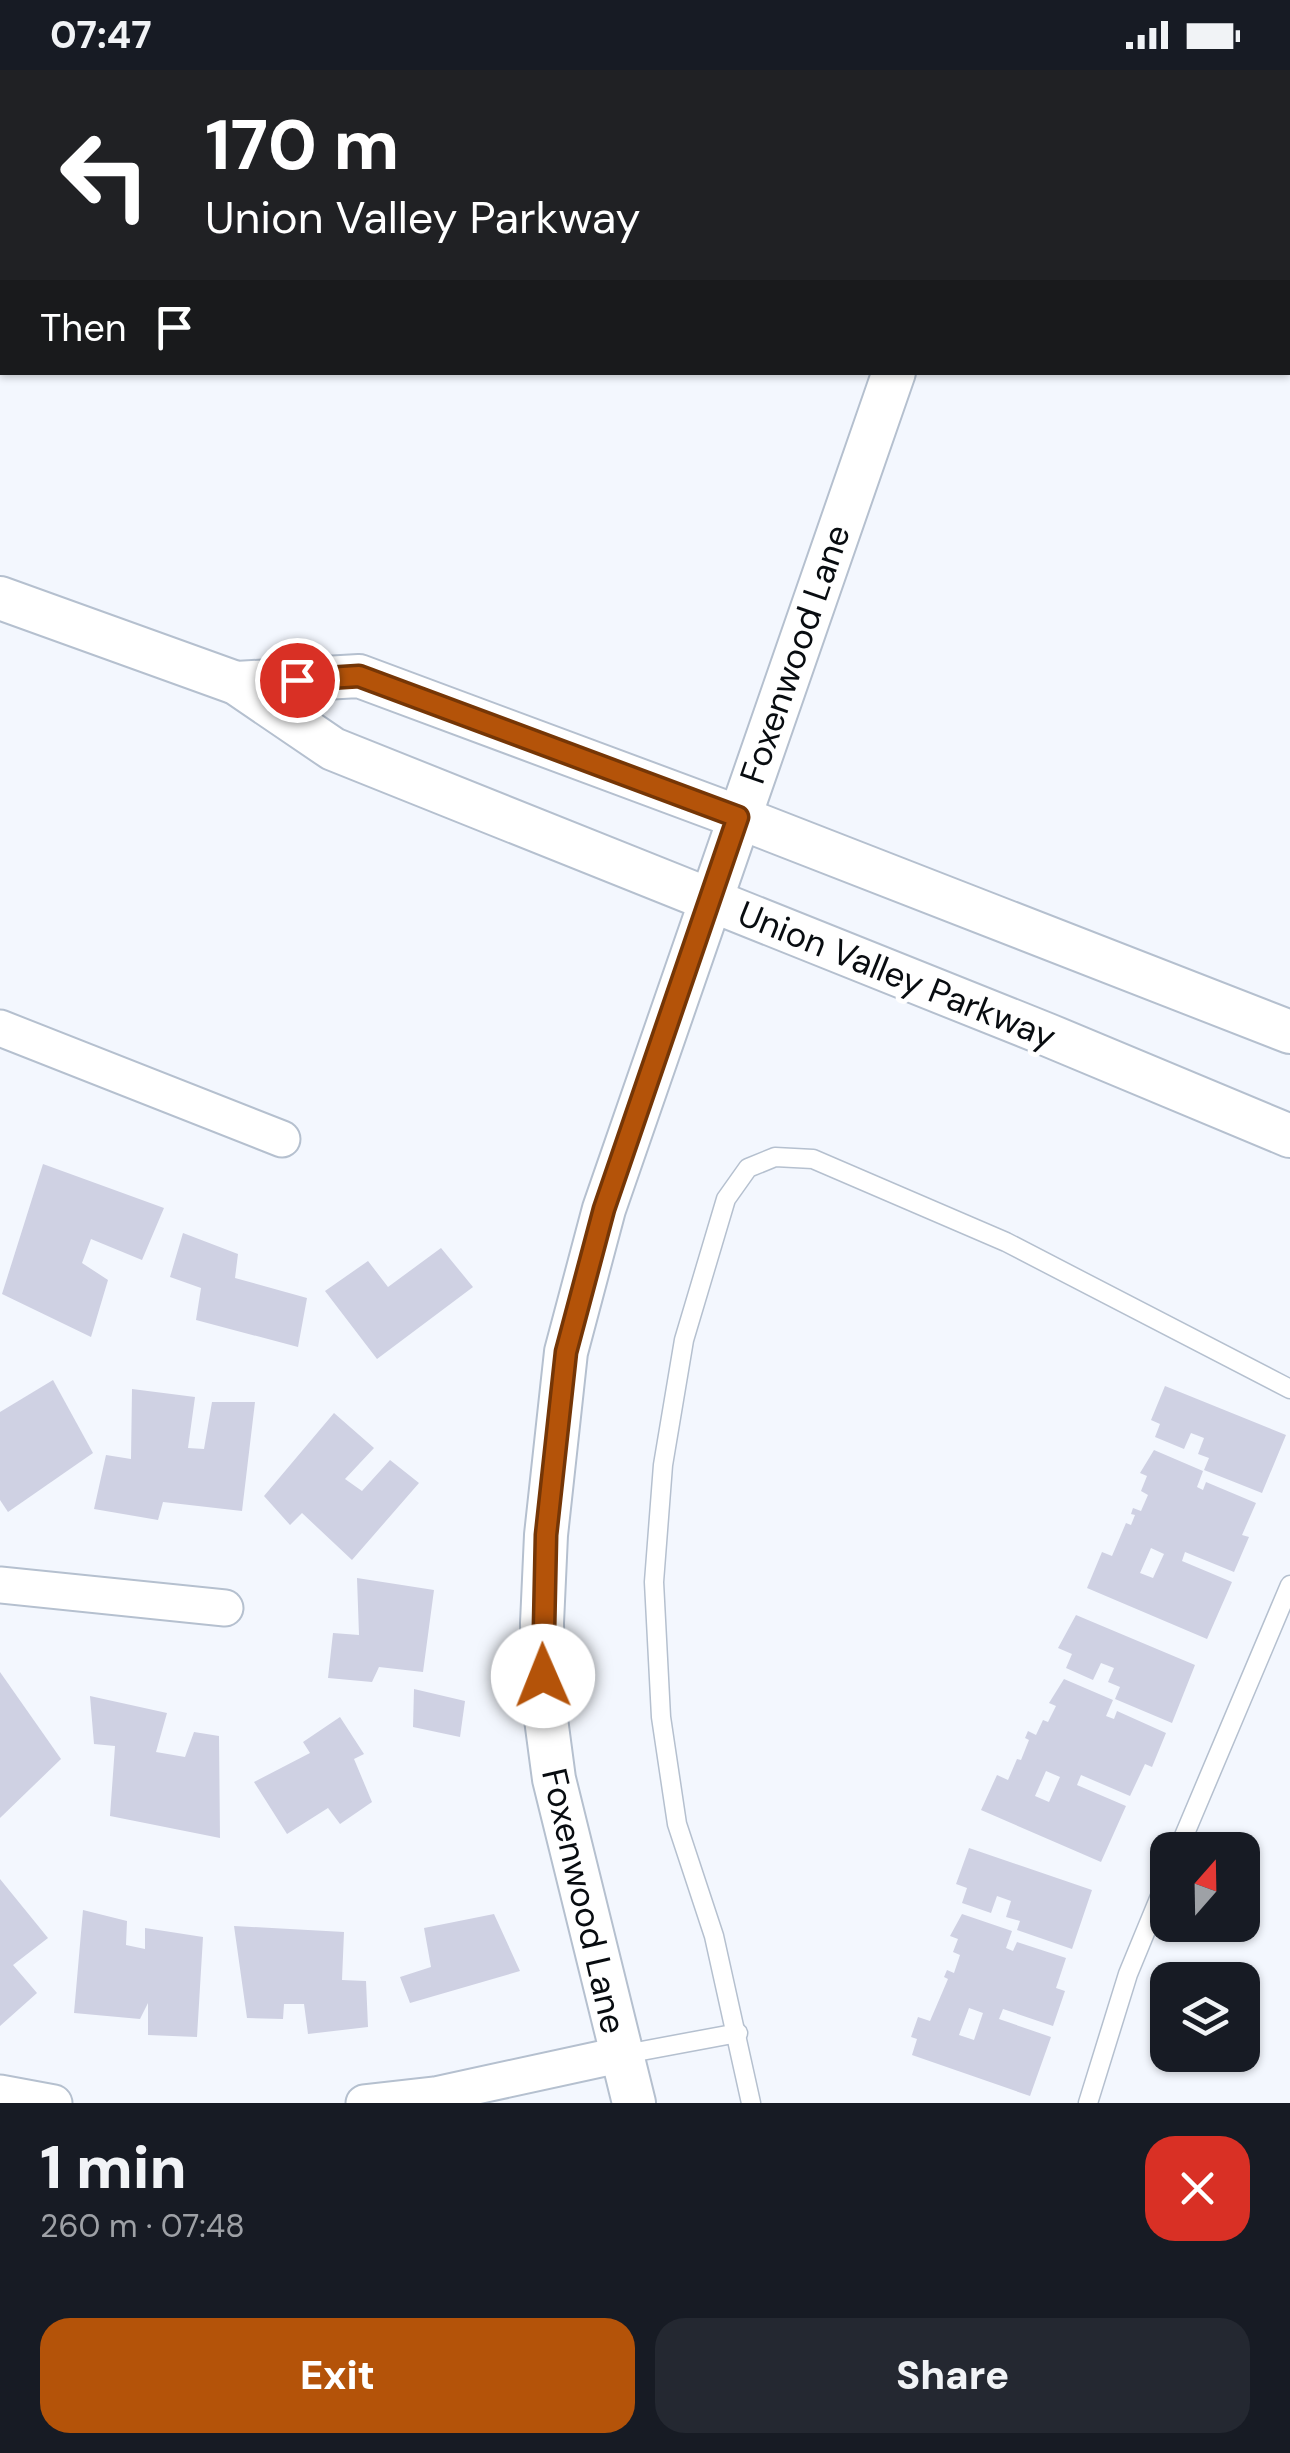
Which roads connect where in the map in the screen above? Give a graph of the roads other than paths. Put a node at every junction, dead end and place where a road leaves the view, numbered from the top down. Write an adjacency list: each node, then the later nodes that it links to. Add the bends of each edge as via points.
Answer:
1 (893, 375): 4 (street, Foxenwood Lane)
2 (0, 598): 3 (street, Union Valley Parkway)
3 (236, 683): 4 (street, Union Valley Parkway, via 359,676); 5 (street, Union Valley Parkway, via 333,748)
4 (738, 817): 5 (street, Foxenwood Lane); 7 (street, Union Valley Parkway)
5 (710, 900): 8 (street, Union Valley Parkway); 17 (street, Foxenwood Lane, via 604,1209 571,1334 546,1535 544,1704 554,1778)
6 (0, 1028): 9 (street)
7 (1290, 1032)
8 (1290, 1136)
9 (282, 1139)
10 (1290, 1388): 16 (lane, via 1006,1242 813,1160 775,1156 748,1168 726,1198 684,1340 663,1466 654,1582 661,1717 676,1824)
11 (0, 1585): 13 (street)
12 (1290, 1585): 14 (lane)
13 (225, 1608)
14 (1186, 1832)
15 (1150, 1921): 23 (lane)
16 (738, 2034): 17 (lane); 22 (lane)
17 (620, 2055): 20 (street, via 435,2095); 21 (street, Foxenwood Lane)
18 (0, 2093): 19 (street)
19 (54, 2103)
20 (364, 2103)
21 (634, 2103)
22 (751, 2103)
23 (1088, 2103)

